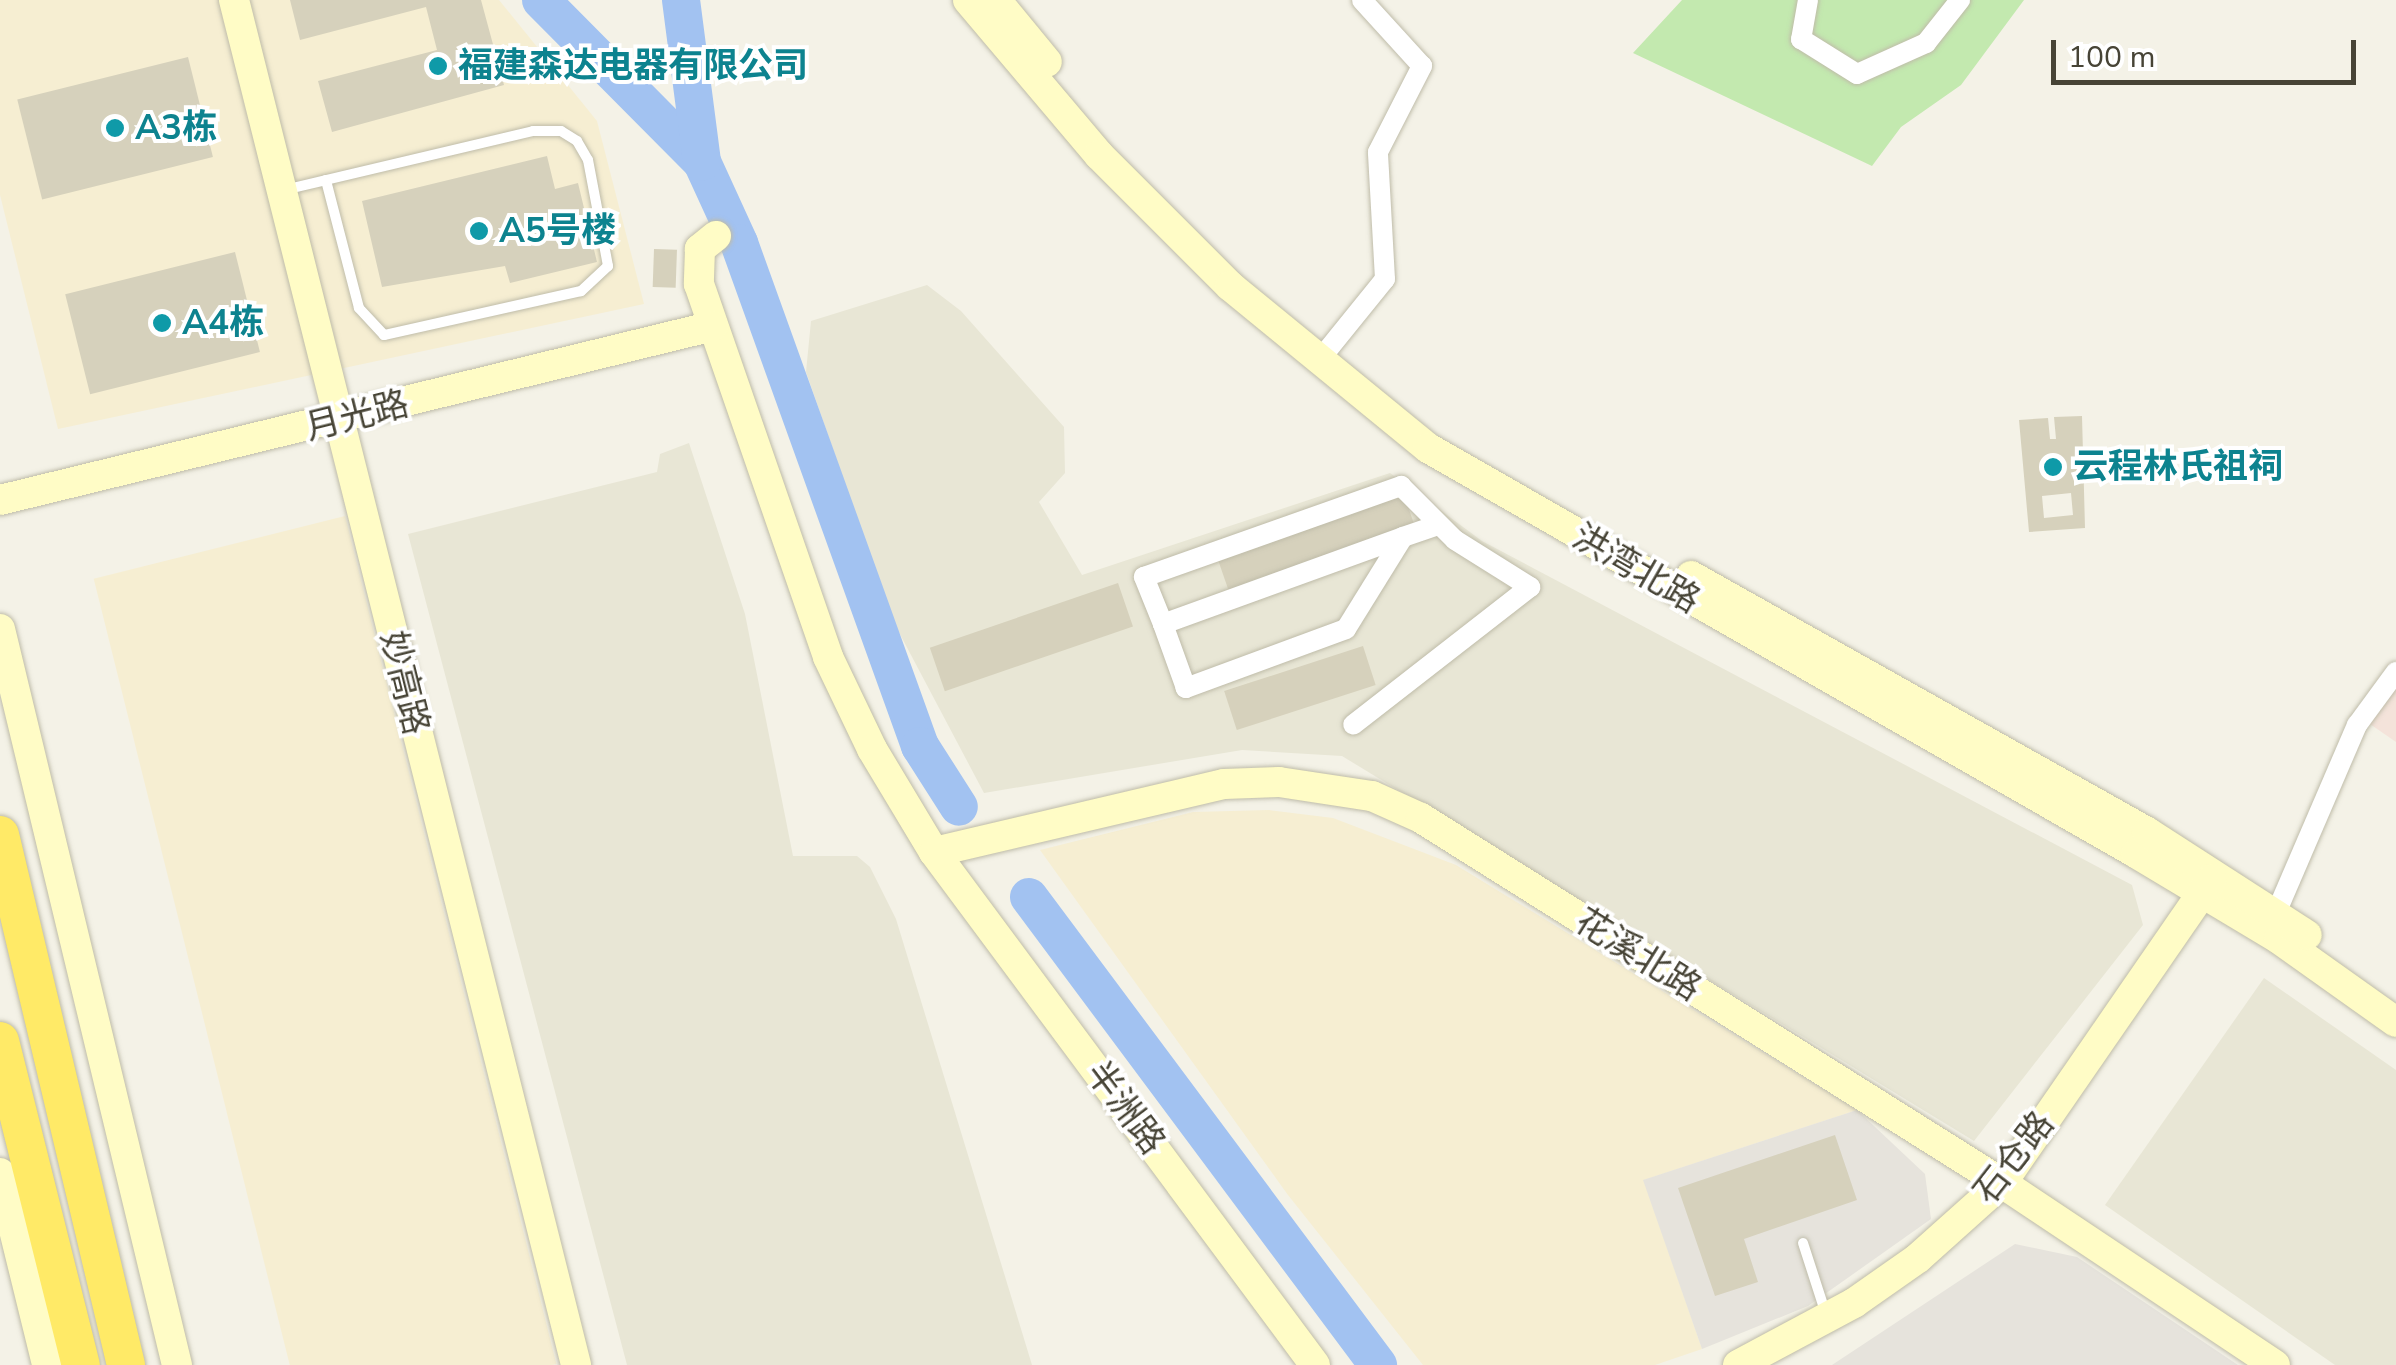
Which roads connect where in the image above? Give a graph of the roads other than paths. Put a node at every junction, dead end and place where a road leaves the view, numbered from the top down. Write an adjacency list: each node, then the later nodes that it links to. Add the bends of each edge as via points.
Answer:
1 (234, 0): 8 (street, 妙高路)
2 (968, 0): 11 (street, 洪湾北路, via 1099,155)
3 (996, 0): 11 (street, 洪湾北路, via 1147,179)
4 (1362, 0): 11 (street, via 1422,66 1378,152 1385,279)
5 (1808, 0): 6 (street, via 1801,39 1857,74 1926,43)
6 (1960, 0)
7 (326, 180): 7 (lane, via 534,131 562,131 578,141 588,160 609,244 608,266 581,290 379,333 359,308); 8 (lane)
8 (281, 190): 12 (street, 妙高路)
9 (716, 236): 10 (street, 半洲路, via 700,249 696,266)
10 (713, 326): 12 (street, 月光路); 21 (street, 半洲路, via 828,657 872,750)
11 (1323, 357): 22 (street, 洪湾北路, via 1482,481)
12 (338, 422): 13 (street, 月光路); 35 (street, 妙高路)
13 (0, 500)
14 (1438, 525): 15 (street); 16 (street, via 1401,486 1144,577); 19 (street, via 1530,588)
15 (1402, 537): 16 (street); 16 (street, via 1360,612 1329,640 1186,688)
16 (1163, 624)
17 (0, 629): 34 (street)
18 (2396, 672): 23 (street, via 2357,725)
19 (1353, 726)
20 (0, 835): 33 (highway)
21 (934, 852): 28 (street, 花溪北路, via 1224,784 1280,782 1372,796 1420,818); 36 (street, 半洲路)
22 (2210, 883): 23 (street, 洪湾北路); 25 (street, 洪湾北路); 28 (street, 石仓路)
23 (2276, 913): 24 (street, 洪湾北路)
24 (2396, 997)
25 (2396, 1022)
26 (0, 1041): 32 (highway)
27 (0, 1173): 31 (street)
28 (2002, 1183): 30 (street, 石仓路, via 1918,1258); 38 (street, 花溪北路)
29 (1803, 1244): 30 (lane)
30 (1827, 1319): 37 (street, 石仓路)
31 (46, 1365)
32 (81, 1365)
33 (126, 1365)
34 (177, 1365)
35 (576, 1365)
36 (1315, 1365)
37 (1738, 1365)
38 (2275, 1365)

